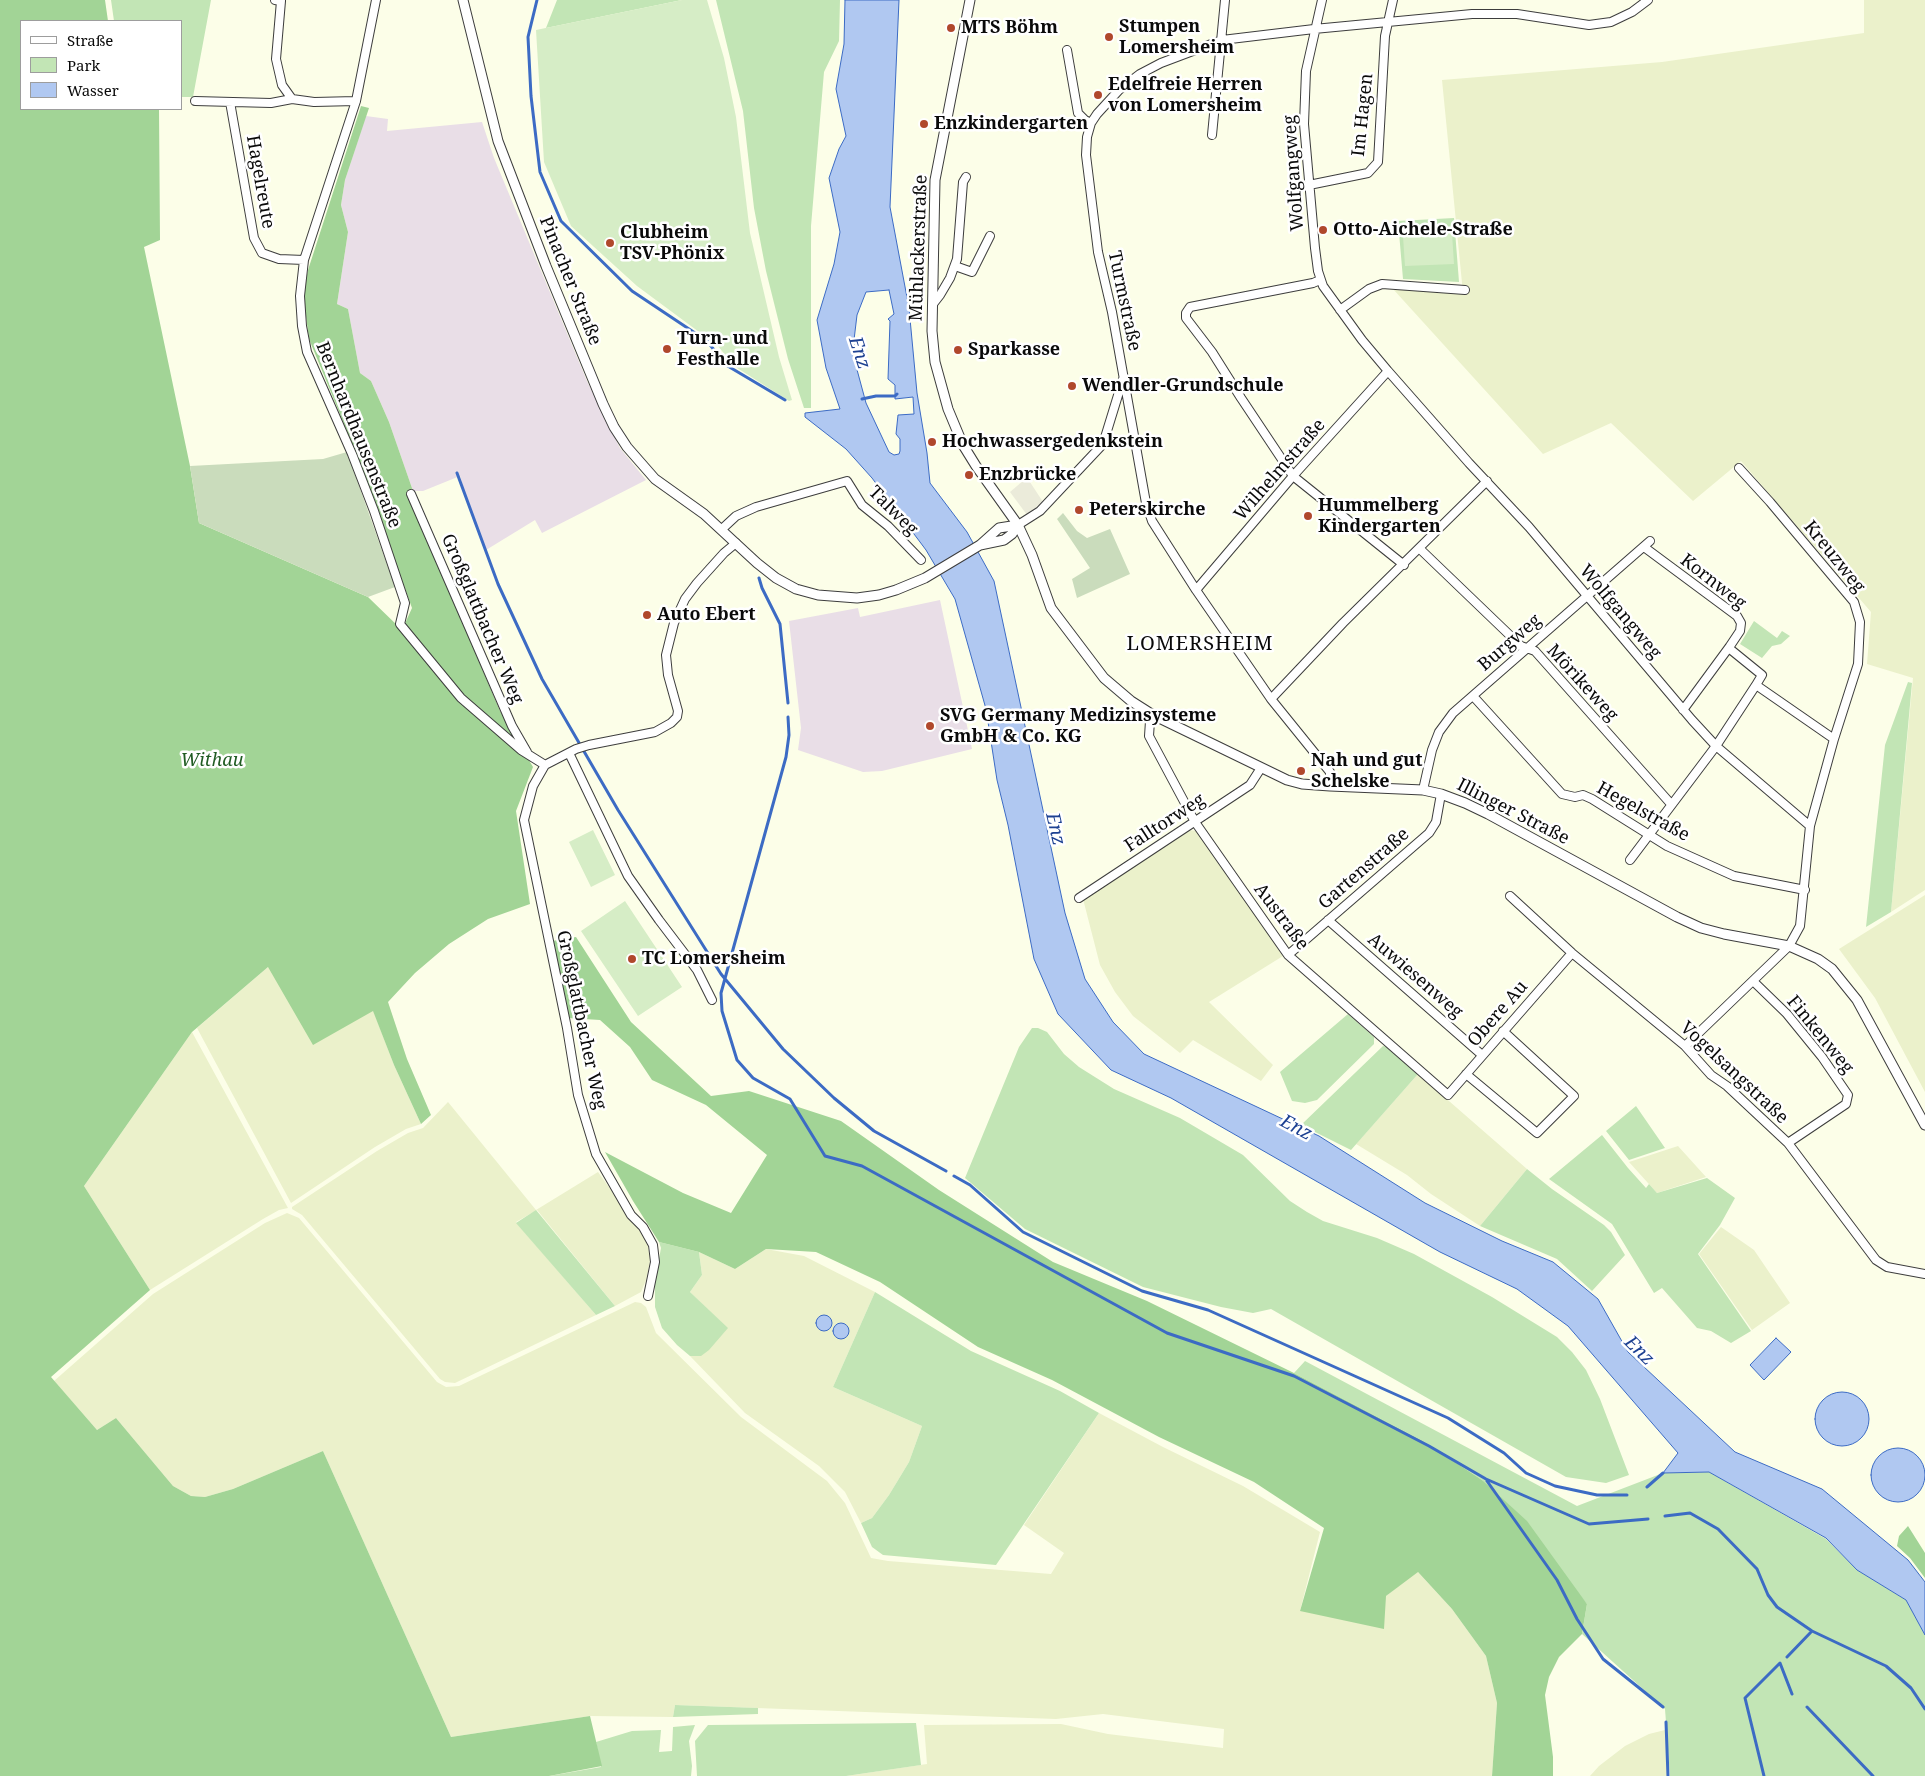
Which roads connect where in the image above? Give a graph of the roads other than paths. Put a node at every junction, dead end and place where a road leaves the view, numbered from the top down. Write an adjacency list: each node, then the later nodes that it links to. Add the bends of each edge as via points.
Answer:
1 (275, 0): 13 (street, via 281,1 276,59 282,85)
2 (376, 0): 14 (street, Bernhardhausenstraße)
3 (462, 0): 36 (street, Pinacher Straße, via 498,141 603,404 627,447 655,479)
4 (970, 0): 26 (street, Mühlackerstraße, via 934,180)
5 (1225, 0): 11 (street)
6 (1322, 0): 10 (street, Wolfgangweg)
7 (1393, 0): 9 (street, Im Hagen)
8 (1648, 0): 9 (street, Turmstraße, via 1611,22 1589,25 1498,13)
9 (1387, 22): 10 (street, Turmstraße); 20 (street, Im Hagen, via 1378,162 1368,173)
10 (1314, 29): 11 (street, Turmstraße); 20 (street, Wolfgangweg, via 1304,95)
11 (1222, 40): 17 (street, Turmstraße, via 1161,62 1140,74 1119,90); 18 (street)
12 (1067, 50): 17 (street, via 1078,113)
13 (292, 99): 14 (street, via 314,102); 16 (street, via 271,103)
14 (356, 100): 22 (street, Bernhardhausenstraße)
15 (195, 101): 16 (street)
16 (230, 102): 22 (street, Hagelreute, via 254,238 262,253 279,259)
17 (1091, 123): 29 (street, Turmstraße, via 1086,137 1086,155 1094,228)
18 (1212, 135)
19 (966, 177): 23 (street)
20 (1309, 185): 24 (street, Wolfgangweg)
21 (990, 236): 23 (street, via 972,272)
22 (304, 260): 54 (street, Bernhardhausenstraße, via 300,296 307,352 374,511 405,603 400,624 460,698)
23 (955, 266): 26 (street)
24 (1320, 280): 27 (street, Wolfgangweg); 32 (street, via 1190,306 1186,313 1186,318)
25 (1465, 290): 27 (street, via 1382,284 1369,289)
26 (933, 304): 30 (street, Mühlackerstraße, via 934,358)
27 (1340, 310): 28 (street, Wolfgangweg)
28 (1388, 371): 32 (street, Wilhelmstraße); 33 (street, Wolfgangweg)
29 (1124, 378): 35 (street, via 1103,444 1044,506); 42 (street, Turmstraße, via 1146,503 1152,520)
30 (948, 409): 35 (street, Illinger Straße, via 963,445)
31 (1739, 468): 51 (street, Kreuzweg, via 1854,602 1860,622 1858,664)
32 (1293, 476): 41 (street); 42 (street, Wilhelmstraße)
33 (1487, 482): 39 (street); 43 (street, Wolfgangweg)
34 (411, 494): 54 (street, Großglattbacher Weg, via 512,726)
35 (1018, 525): 37 (street, Pinacher Straße, via 998,528 992,538 925,578 879,595 857,598 818,595 796,589 776,578); 50 (street, Illinger Straße, via 1051,608 1104,678)
36 (722, 529): 37 (street, Pinacher Straße); 40 (street, Talweg, via 736,516 756,507 847,481 862,505)
37 (736, 543): 53 (street, via 697,583 674,622 666,655 677,717 655,732)
38 (1647, 544): 43 (street, Burgweg); 44 (street, Kornweg, via 1737,616 1741,623 1740,631)
39 (1420, 549): 41 (street); 45 (street, Mörikeweg, via 1521,646)
40 (921, 560)
41 (1404, 564): 48 (street)
42 (1196, 590): 48 (street, Turmstraße)
43 (1587, 596): 45 (street, Burgweg); 49 (street, Wolfgangweg)
44 (1730, 646): 46 (street, via 1762,675); 49 (street, Kornweg)
45 (1527, 648): 47 (street, Burgweg); 60 (street, Mörikeweg, via 1535,651)
46 (1756, 685): 51 (street); 52 (street)
47 (1473, 696): 58 (street, Burgweg, via 1453,713 1439,732); 63 (street, Hegelstraße, via 1562,794 1592,799)
48 (1271, 700): 57 (street, Turmstraße, via 1330,772)
49 (1684, 710): 52 (street, Wolfgangweg)
50 (1153, 714): 56 (street, Illinger Straße); 61 (street, Austraße, via 1149,736)
51 (1834, 740): 62 (street, Kreuzweg)
52 (1716, 746): 60 (street); 62 (street, Wolfgangweg)
53 (573, 751): 55 (street); 73 (street, via 576,768 628,876 697,970)
54 (528, 755): 55 (street, Bernhardhausenstraße)
55 (545, 765): 82 (street, Großglattbacher Weg, via 533,786 524,820 578,1095 596,1154 653,1245 655,1262)
56 (1261, 768): 57 (street, Illinger Straße, via 1294,782); 61 (street, Falltorweg, via 1250,785)
57 (1330, 786): 58 (street, Illinger Straße)
58 (1423, 790): 59 (street, Illinger Straße)
59 (1441, 794): 68 (street, Gartenstraße, via 1436,822 1429,833); 69 (street, Illinger Straße, via 1488,814 1702,928)
60 (1672, 804): 63 (street)
61 (1195, 822): 67 (street, Falltorweg); 71 (street, Austraße)
62 (1810, 826): 65 (street)
63 (1648, 835): 64 (street); 65 (street, Hegelstraße, via 1734,876)
64 (1630, 860)
65 (1805, 890): 69 (street, via 1800,926)
66 (1510, 896): 70 (street, Vogelsangstraße)
67 (1079, 898)
68 (1328, 920): 71 (street, Gartenstraße); 76 (street, Auwiesenweg)
69 (1789, 946): 72 (street); 79 (street, Illinger Straße, via 1818,959 1844,982)
70 (1572, 953): 74 (street, Obere Au); 75 (street, Vogelsangstraße)
71 (1288, 954): 78 (street, Austraße)
72 (1753, 981): 75 (street); 80 (street, Finkenweg, via 1822,1057 1848,1095 1846,1104)
73 (712, 1000)
74 (1503, 1031): 76 (street, Obere Au); 77 (street, via 1574,1096 1536,1133)
75 (1685, 1046): 80 (street, Vogelsangstraße, via 1711,1075)
76 (1482, 1055): 77 (street, Obere Au)
77 (1466, 1074): 78 (street, Obere Au)
78 (1448, 1096)
79 (1925, 1125)
80 (1788, 1143): 81 (street, Vogelsangstraße, via 1876,1260 1887,1267)
81 (1925, 1274)
82 (648, 1296)

